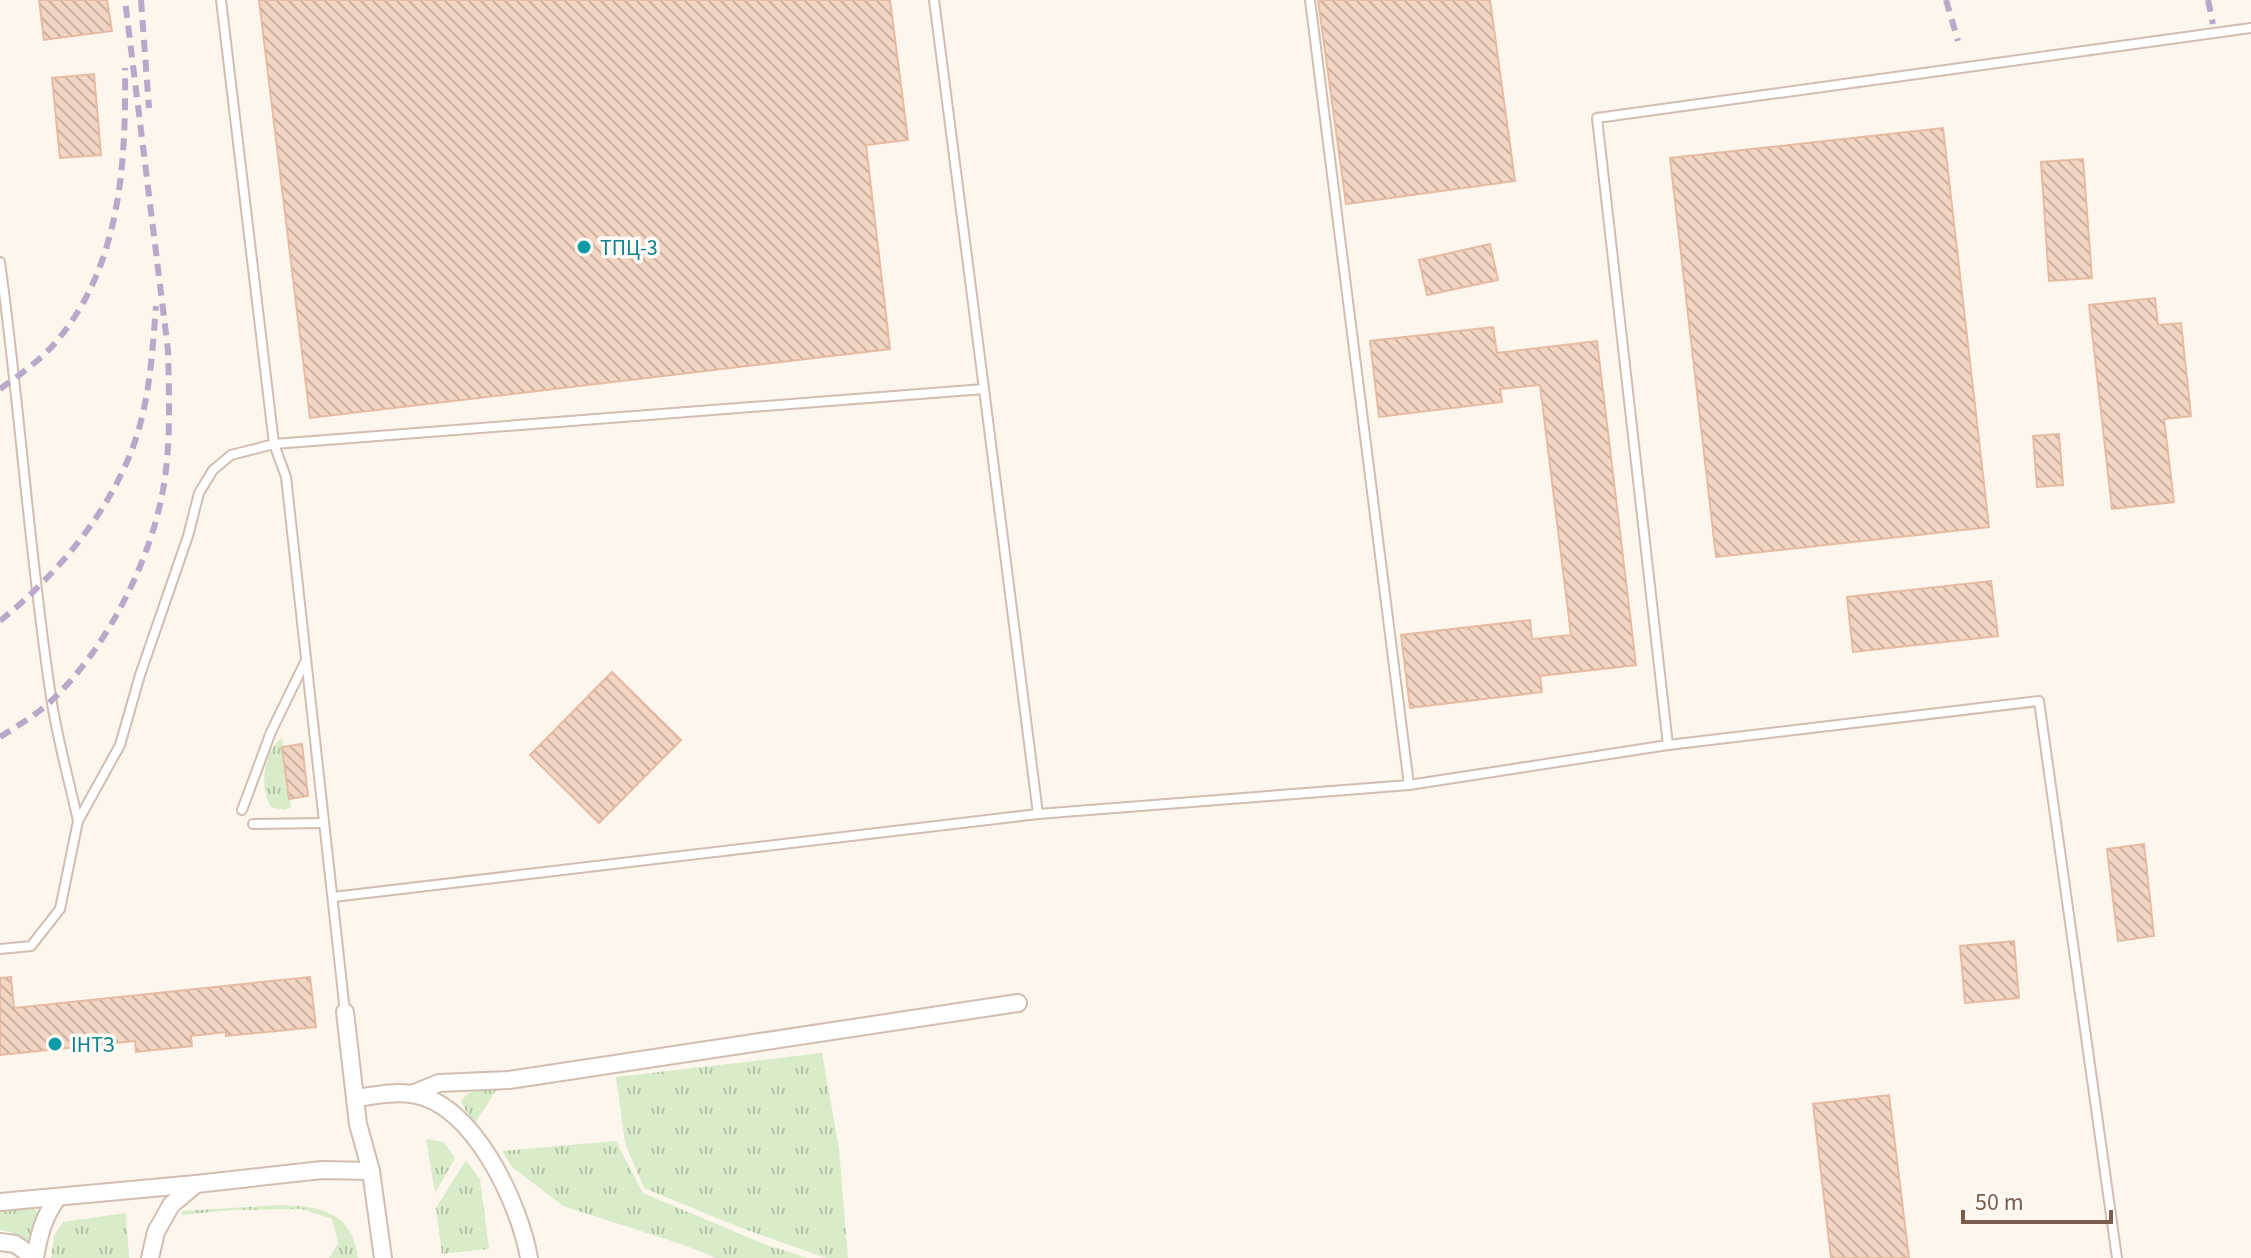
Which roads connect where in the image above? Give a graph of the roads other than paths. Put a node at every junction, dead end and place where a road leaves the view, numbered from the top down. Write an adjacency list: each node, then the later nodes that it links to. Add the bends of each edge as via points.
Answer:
1 (221, 0): 7 (lane)
2 (934, 0): 6 (lane)
3 (1310, 0): 10 (lane)
4 (2251, 28): 9 (lane, via 1597,118)
5 (0, 262): 13 (lane, via 51,701)
6 (984, 389): 7 (lane); 12 (lane)
7 (274, 444): 8 (lane, via 286,477); 13 (lane, via 231,455 213,470 199,493 120,745)
8 (306, 661): 11 (lane, via 271,732); 14 (lane)
9 (1668, 745): 10 (lane); 31 (lane, via 2039,701)
10 (1409, 785): 12 (lane)
11 (242, 810)
12 (1038, 814): 16 (lane)
13 (78, 821): 17 (lane, via 60,909 31,946)
14 (324, 823): 15 (lane); 16 (lane)
15 (253, 824)
16 (333, 897): 19 (lane)
17 (0, 949)
18 (1018, 1003): 20 (street, via 509,1080 439,1083)
19 (345, 1012): 21 (street)
20 (412, 1094): 21 (street); 30 (street, via 431,1099 474,1137 515,1207)
21 (355, 1098): 22 (street)
22 (371, 1171): 23 (street, via 322,1170); 29 (street)
23 (196, 1184): 24 (street); 28 (street, via 171,1205)
24 (58, 1197): 25 (street); 27 (street, via 48,1210)
25 (0, 1202)
26 (0, 1242): 27 (street, via 15,1244)
27 (35, 1258)
28 (150, 1258)
29 (383, 1258)
30 (529, 1258)
31 (2117, 1258)

